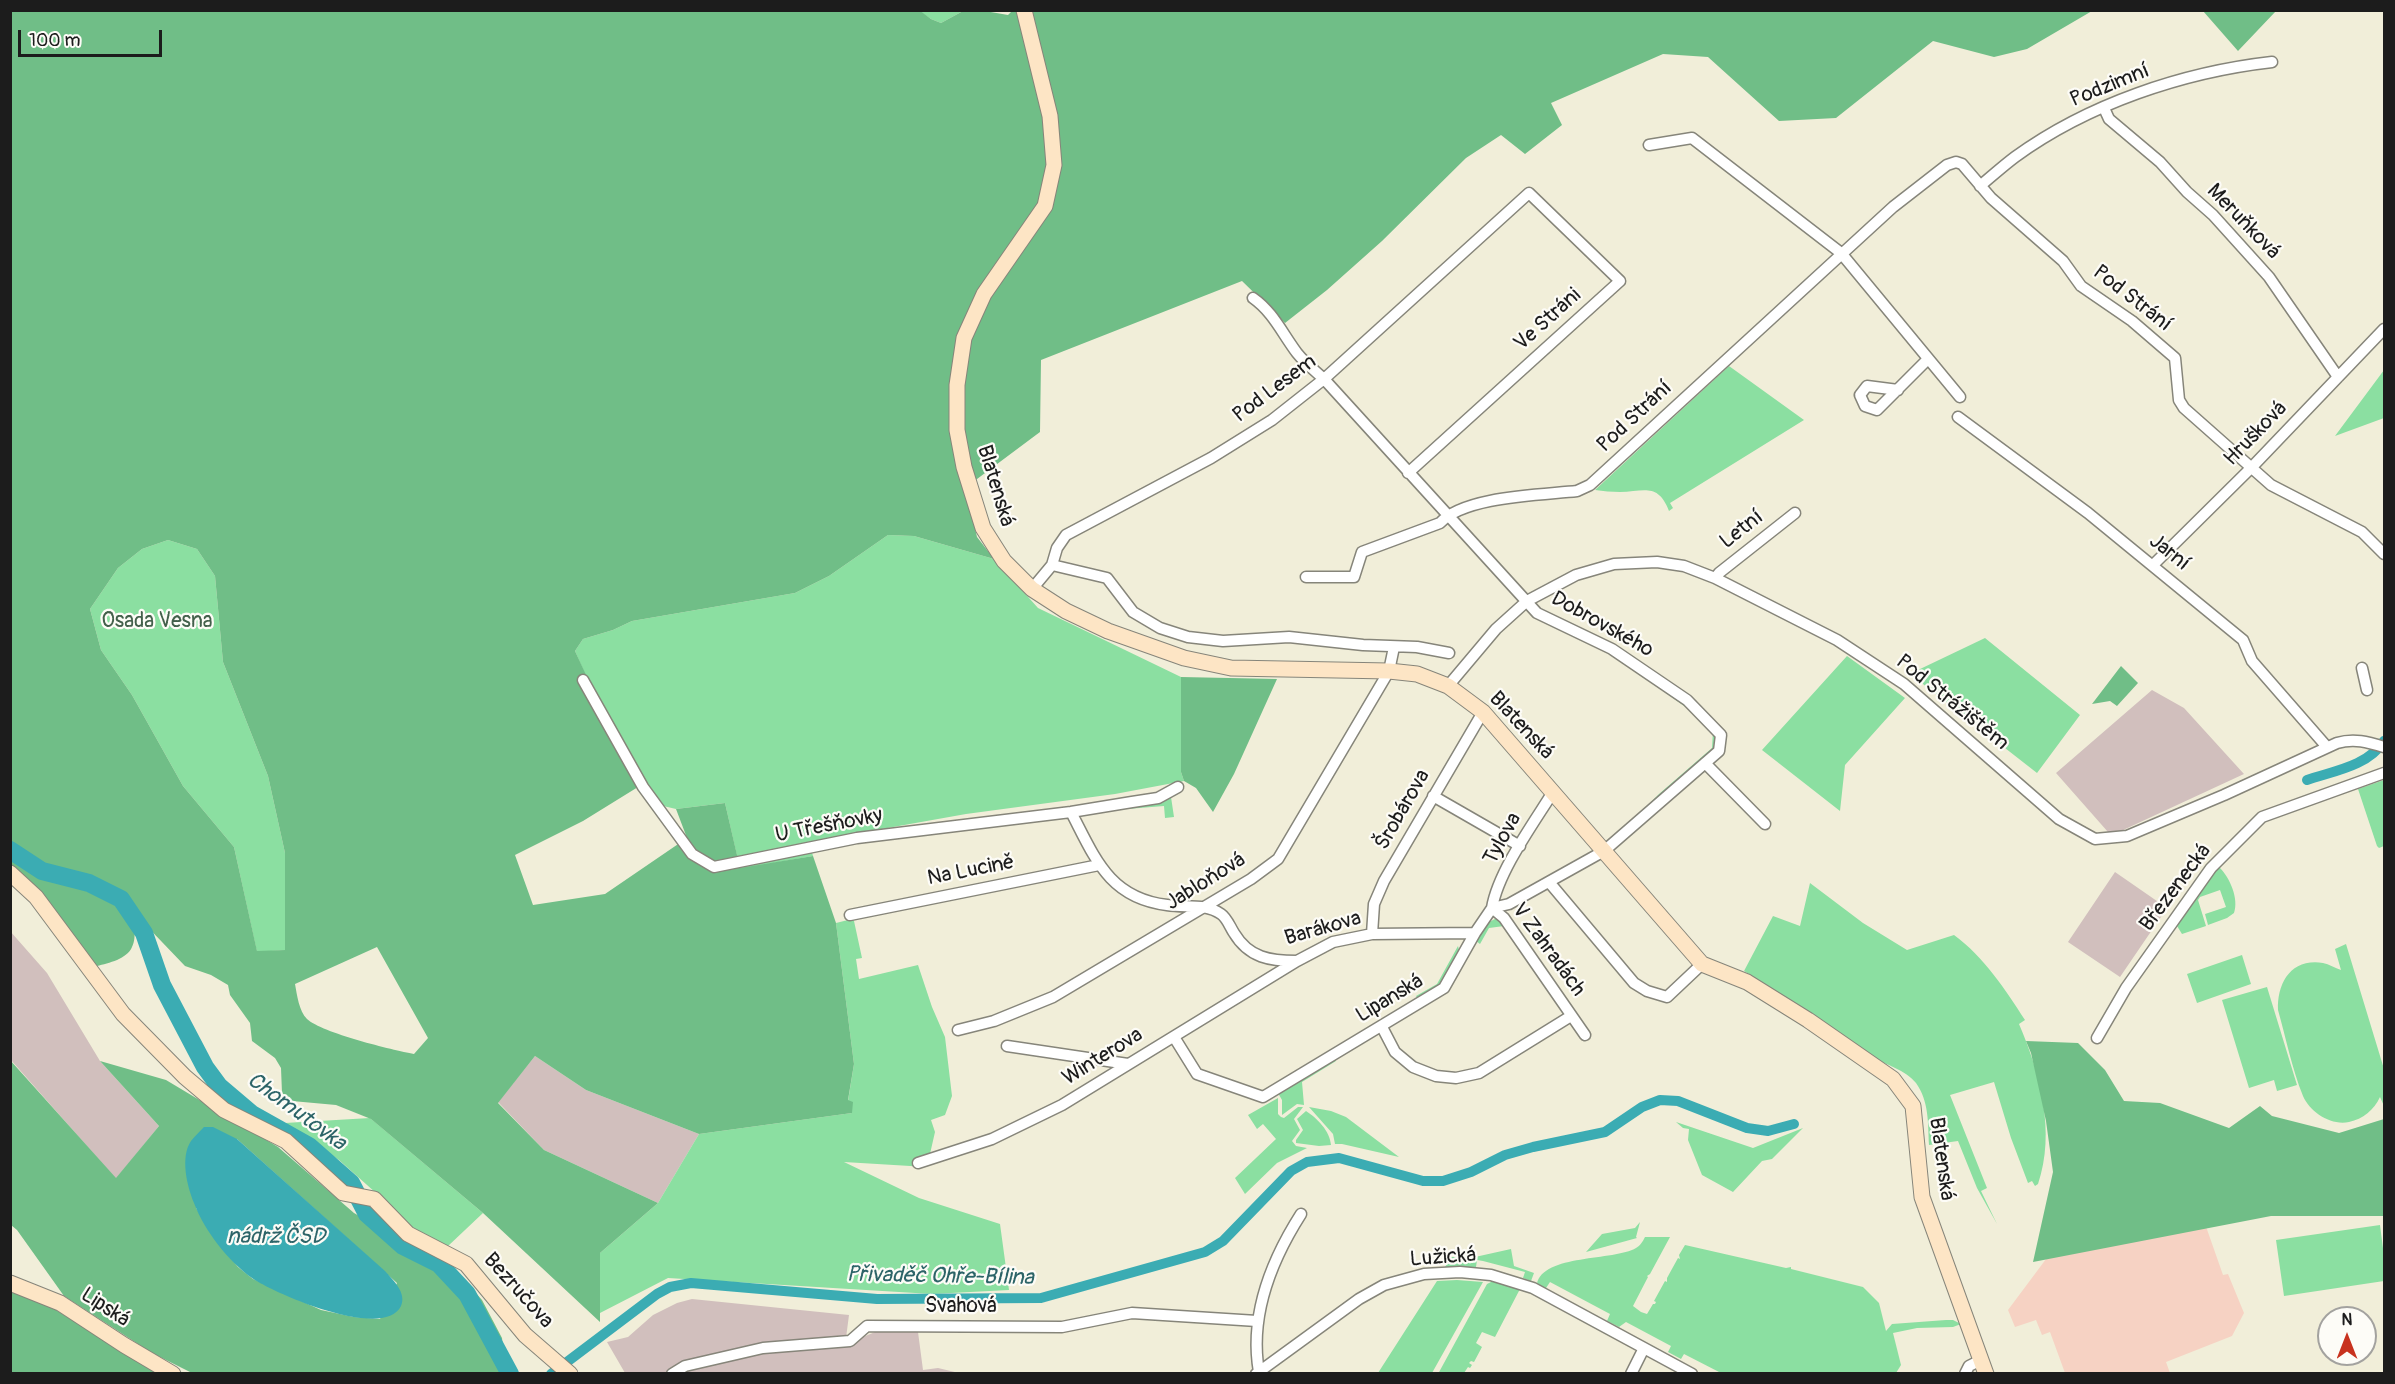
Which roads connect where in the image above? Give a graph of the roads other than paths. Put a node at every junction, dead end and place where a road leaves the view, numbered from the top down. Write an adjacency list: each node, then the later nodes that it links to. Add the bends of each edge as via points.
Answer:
1 (1024, 10): 25 (street, Blatenská, via 1050,116 1054,165 1045,206 984,294 964,338 957,385 957,430 982,528 1004,561)
2 (2272, 62): 3 (street, Podzimní, via 2198,76)
3 (2104, 108): 5 (street, Podzimní, via 2016,156); 11 (street, Meruňková, via 2109,118 2160,162 2269,277)
4 (1649, 145): 7 (street, via 1692,138)
5 (1980, 186): 7 (street, Pod Strání, via 1962,164 1947,165); 16 (street, Pod Strání, via 2063,261 2081,286 2132,321 2175,358 2179,400 2184,408)
6 (1529, 193): 12 (street, Pod Lesem); 17 (street, Ve Stráni, via 1620,281)
7 (1841, 253): 10 (street); 19 (street, Pod Strání, via 1590,485 1576,491 1468,505)
8 (1252, 298): 12 (street, Dobrovského, via 1264,306 1299,356)
9 (2385, 329): 11 (street, Hrušková)
10 (1928, 359): 13 (street); 14 (street)
11 (2338, 377): 16 (street, Hrušková)
12 (1324, 379): 17 (street, Dobrovského); 21 (street, Pod Lesem, via 1272,420 1211,458 1066,535)
13 (1898, 390)
14 (1960, 397)
15 (1958, 417): 22 (street, Jarní)
16 (2252, 467): 20 (street, Pod Strání, via 2271,485 2362,532); 22 (street, Hrušková)
17 (1408, 473): 19 (street, Dobrovského)
18 (1795, 513): 24 (street, Letní)
19 (1446, 515): 23 (street, via 1440,523 1362,552 1354,577); 26 (street, Dobrovského)
20 (2385, 554)
21 (1052, 565): 25 (street, Pod Lesem); 27 (street, via 1107,578 1133,612 1160,628 1188,637 1223,641 1289,637)
22 (2153, 565): 35 (street, Jarní, via 2243,640 2252,661)
23 (1306, 577)
24 (1715, 578): 26 (street, Pod Strážištěm, via 1684,566 1657,562 1614,564 1576,575); 35 (street, Pod Strážištěm, via 1837,640 1904,684 2059,819 2095,839 2127,836)
25 (1032, 589): 30 (street, Blatenská, via 1108,631 1184,658 1231,668)
26 (1527, 601): 32 (street, Pod Strážištěm, via 1496,629); 37 (street, Dobrovského, via 1537,613 1612,648 1687,700 1721,735 1719,751)
27 (1394, 647): 28 (street); 30 (street, Jabloňová)
28 (1449, 653)
29 (2362, 668): 33 (street)
30 (1389, 671): 32 (street, Blatenská, via 1417,674); 49 (street, Jabloňová, via 1278,859)
31 (583, 680): 42 (street, U Třešňovky, via 644,788 692,854 714,867 856,838)
32 (1448, 686): 34 (street, Blatenská)
33 (2367, 690)
34 (1483, 712): 40 (street, Blatenská); 41 (street, Šrobárova)
35 (2327, 747): 36 (street, Pod Strážištěm, via 2349,740)
36 (2385, 747)
37 (1705, 763): 43 (street); 45 (street, Dobrovského)
38 (2385, 773): 61 (street, Březenecká, via 2262,818 2211,868 2126,988)
39 (1178, 788): 42 (street, U Třešňovky, via 1158,798)
40 (1553, 792): 44 (street, Tylova); 45 (street, Blatenská)
41 (1433, 796): 44 (street); 53 (street, Šrobárova, via 1377,896)
42 (1071, 812): 46 (street)
43 (1765, 825)
44 (1520, 846): 50 (street, Tylova, via 1494,895)
45 (1604, 851): 48 (street); 55 (street, Blatenská)
46 (1099, 865): 49 (street, via 1107,876 1138,899 1168,906); 51 (street, Na Lucině)
47 (10, 873): 72 (street, Bezručova, via 36,897 123,1014 185,1077 224,1110 286,1141 343,1193 374,1199 408,1234 466,1264 525,1335)
48 (1549, 882): 50 (street, via 1509,904); 55 (street, via 1634,983 1647,991 1667,997)
49 (1205, 906): 54 (street, Barákova, via 1223,915 1240,944 1255,954 1272,961); 58 (street, Jabloňová, via 1053,997 994,1021)
50 (1492, 908): 52 (street, Lipanská); 56 (street, V Zahradách, via 1504,918)
51 (850, 915)
52 (1475, 933): 53 (street, Barákova); 57 (street, Lipanská, via 1444,988)
53 (1372, 934): 54 (street, Barákova, via 1333,942)
54 (1297, 961): 60 (street, Winterova)
55 (1702, 964): 69 (street, Blatenská, via 1747,982 1808,1020 1893,1079 1913,1106 1922,1197)
56 (1571, 1016): 57 (street, V Zahradách, via 1479,1073 1456,1078 1436,1076 1413,1066 1395,1052); 59 (street, V Zahradách)
57 (1382, 1027): 60 (street, Lipanská, via 1263,1096 1197,1074)
58 (958, 1030)
59 (1585, 1035)
60 (1174, 1037): 63 (street, Winterova)
61 (2097, 1038)
62 (1007, 1046): 63 (street)
63 (1128, 1064): 64 (street, Winterova, via 1062,1105 992,1139)
64 (918, 1163)
65 (1301, 1214): 67 (street, via 1269,1274)
66 (10, 1283): 71 (street, Lipská, via 60,1303)
67 (1257, 1321): 70 (street); 73 (street, Svahová, via 1132,1313 1062,1327 867,1326 850,1341 764,1348 685,1366)
68 (1644, 1348): 70 (street, Lužická, via 1533,1288 1491,1275 1424,1274 1384,1285 1359,1299); 74 (street); 75 (street, Lužická)
69 (1983, 1367): 76 (street, via 1969,1366)
70 (1258, 1373)
71 (173, 1374)
72 (570, 1374)
73 (672, 1374)
74 (1630, 1374)
75 (1692, 1374)
76 (1965, 1374)

